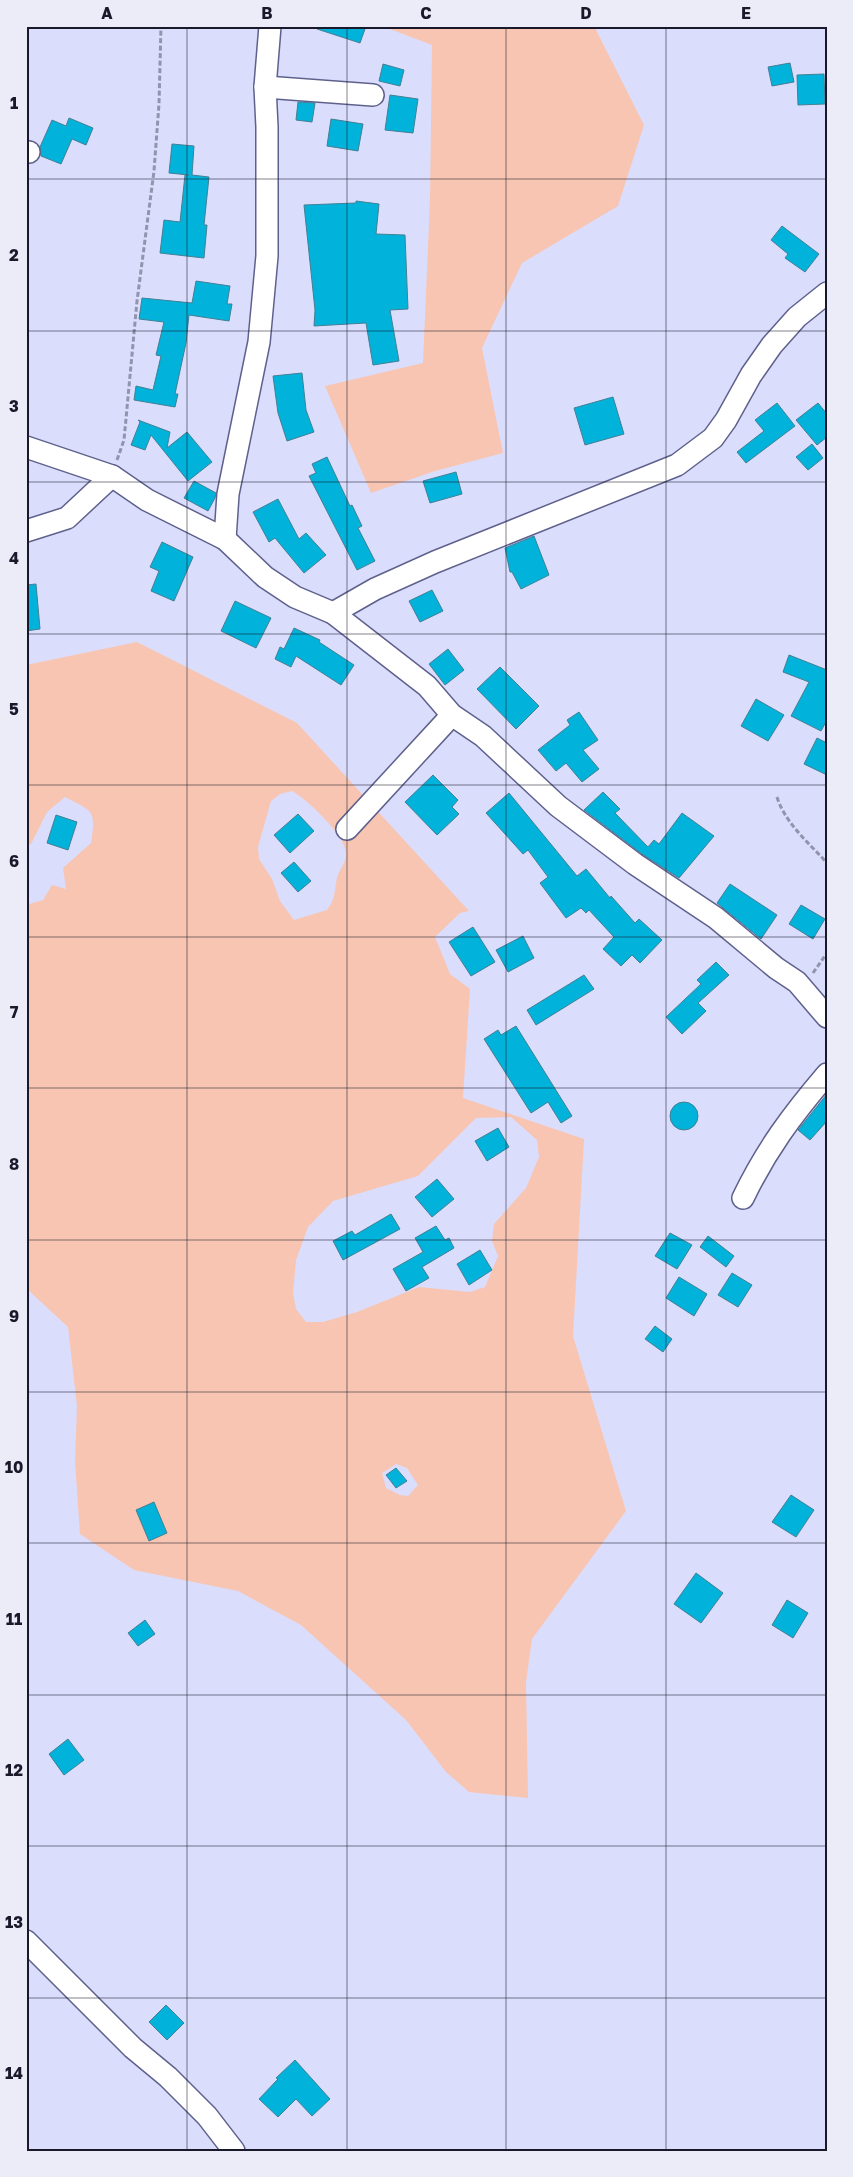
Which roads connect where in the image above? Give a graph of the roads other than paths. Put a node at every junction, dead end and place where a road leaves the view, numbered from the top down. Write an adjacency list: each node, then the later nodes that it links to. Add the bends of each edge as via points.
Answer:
1 (270, 26): 2 (street)
2 (265, 87): 3 (street); 8 (street, via 267,256 259,342 228,494)
3 (373, 95)
4 (827, 293): 9 (street, via 797,317 772,345 714,438 677,465 435,562 375,589)
5 (26, 447): 6 (street)
6 (112, 476): 7 (street, via 67,518); 8 (street, via 147,500)
7 (26, 531)
8 (225, 539): 9 (street, via 265,577 296,597)
9 (333, 613): 10 (street, via 427,686)
10 (452, 716): 11 (street); 12 (street, via 483,736 558,806 635,864 716,918 797,982)
11 (346, 829)
12 (827, 1017)
13 (827, 1074): 14 (street, via 760,1163)
14 (743, 1198)
15 (26, 1941): 16 (street, via 133,2048 188,2096)
16 (234, 2151)

